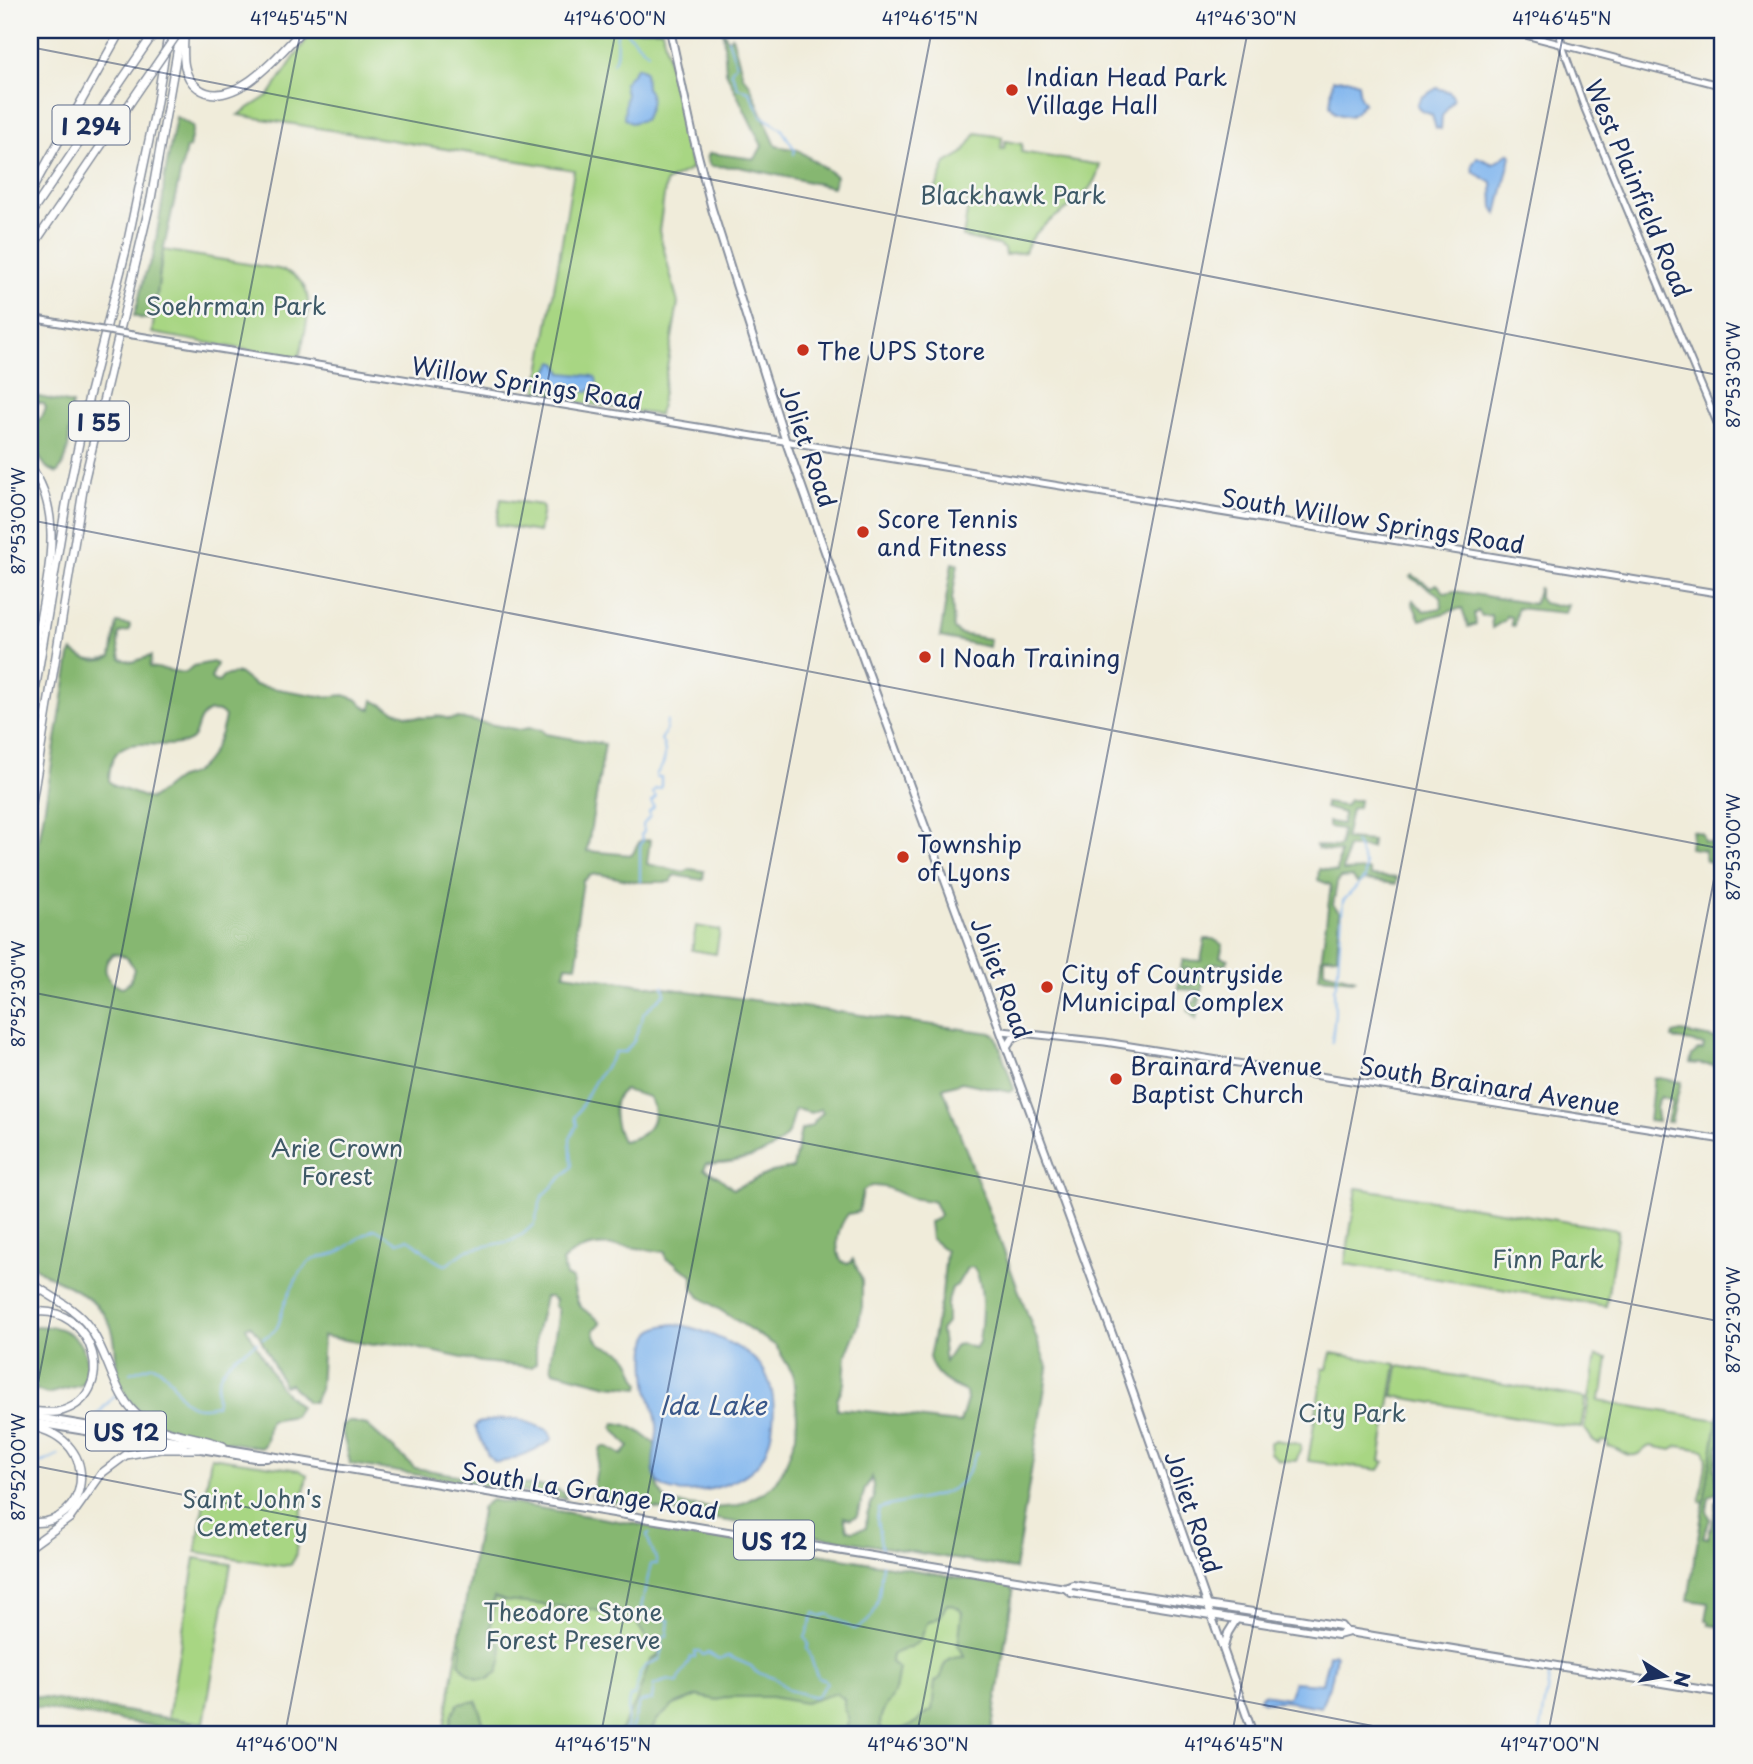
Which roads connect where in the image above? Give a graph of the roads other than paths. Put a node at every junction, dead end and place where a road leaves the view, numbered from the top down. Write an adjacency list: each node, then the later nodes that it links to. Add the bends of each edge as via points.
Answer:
1 (115, 30): 11 (highway)
2 (121, 30): 11 (highway)
3 (169, 30): 22 (highway, I 55, via 126,250 67,499)
4 (182, 30): 5 (highway, via 190,80 207,93 219,95 255,75); 15 (highway, I 294, bridge); 24 (highway, I 55, via 151,200 85,478)
5 (302, 30)
6 (670, 30): 18 (main road, Joliet Road, via 712,209)
7 (1506, 30): 10 (street)
8 (1559, 30): 10 (street, West Plainfield Road)
9 (155, 32): 14 (highway, I 294)
10 (1562, 45): 12 (street); 17 (street, West Plainfield Road)
11 (99, 68): 13 (highway)
12 (1723, 86)
13 (30, 193)
14 (30, 215)
15 (30, 250)
16 (30, 318): 18 (street, Willow Springs Road, bridge)
17 (1723, 436)
18 (786, 442): 20 (street, Willow Springs Road); 25 (main road, Joliet Road)
19 (30, 466): 22 (highway, via 44,494 50,527)
20 (1018, 480): 21 (street, South Willow Springs Road)
21 (1723, 594)
22 (33, 699): 23 (highway, I 55)
23 (30, 721)
24 (30, 814)
25 (1002, 1031): 26 (street, South Brainard Avenue); 27 (main road, Joliet Road)
26 (1023, 1033): 27 (main road); 28 (street, South Brainard Avenue)
27 (1007, 1047): 39 (main road, Joliet Road)
28 (1723, 1140)
29 (30, 1282): 33 (highway, via 84,1320 125,1401 137,1415 162,1430)
30 (30, 1313): 31 (highway, via 50,1312 72,1322 88,1340 95,1366 91,1384 75,1404 56,1412)
31 (30, 1413): 33 (main road, US 12)
32 (30, 1424): 34 (main road, US 12); 36 (highway, via 68,1445 82,1476 76,1496 63,1513 48,1521)
33 (223, 1446): 35 (main road, US 12)
34 (199, 1449): 35 (main road, US 12); 37 (highway, via 126,1455 102,1473 71,1518)
35 (272, 1458): 38 (main road, South La Grange Road / US 12)
36 (30, 1522)
37 (30, 1547)
38 (1065, 1588): 39 (main road, South La Grange Road / US 12, via 1073,1585); 40 (main road, South La Grange Road / US 12, via 1081,1595)
39 (1207, 1606): 40 (main road, Joliet Road); 42 (main road, South La Grange Road / US 12, via 1341,1626)
40 (1210, 1616): 41 (main road, South La Grange Road / US 12); 43 (main road, Joliet Road)
41 (1236, 1620): 42 (main road, South La Grange Road / US 12, via 1338,1635); 43 (main road)
42 (1346, 1632): 44 (main road, South La Grange Road / US 12)
43 (1223, 1649): 45 (main road, Joliet Road)
44 (1723, 1693)
45 (1253, 1734)

